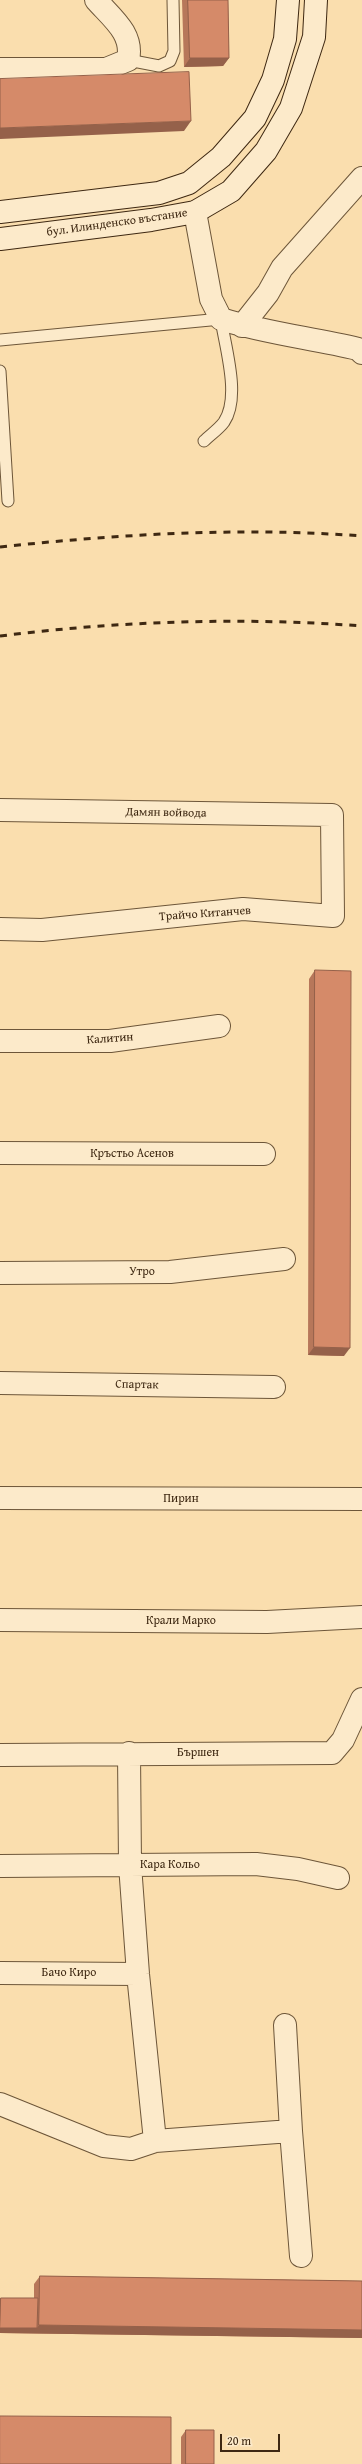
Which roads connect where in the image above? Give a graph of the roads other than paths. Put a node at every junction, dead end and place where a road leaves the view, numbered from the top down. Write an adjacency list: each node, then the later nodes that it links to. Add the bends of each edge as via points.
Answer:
1 (96, 0): 5 (street, via 128,36 131,49)
2 (173, 0): 5 (lane, via 174,51 170,61 159,66)
3 (288, 0): 8 (street, бул. Илинденско въстание, via 285,39 273,80 255,118 221,157 189,183 159,193)
4 (316, 0): 9 (street, бул. Илинденско въстание, via 314,37 291,108 266,151 231,191)
5 (128, 60): 6 (street, via 106,69)
6 (0, 69)
7 (362, 178): 12 (street, via 282,268 268,293)
8 (0, 212)
9 (195, 212): 10 (street, бул. Илинденско въстание); 11 (street, via 211,299)
10 (0, 239)
11 (221, 319): 12 (street); 13 (lane); 16 (lane, via 232,382 231,401 224,421)
12 (242, 326): 14 (street, via 322,340 358,349)
13 (0, 340)
14 (362, 353)
15 (0, 371): 17 (lane)
16 (204, 441)
17 (8, 501)
18 (0, 810): 19 (street, Дамян войвода)
19 (332, 815): 20 (street, Трайчо Китанчев, via 334,916 243,909 42,930)
20 (0, 929)
21 (219, 1026): 22 (street, Калитин, via 110,1041)
22 (0, 1041)
23 (0, 1153): 24 (street, Кръстьо Асенов)
24 (264, 1154)
25 (284, 1259): 26 (street, Утро, via 170,1272)
26 (0, 1273)
27 (0, 1383): 28 (street, Спартак)
28 (274, 1387)
29 (0, 1498): 30 (street, Пирин)
30 (362, 1499)
31 (362, 1617): 32 (street, Крали Марко, via 267,1622)
32 (0, 1620)
33 (362, 1698): 34 (street, Бършен, via 343,1740 332,1753)
34 (129, 1753): 35 (street, Бършен); 36 (street)
35 (0, 1755)
36 (130, 1865): 37 (street, Кара Кольо); 38 (street, Кара Кольо, via 256,1864 298,1869); 40 (street)
37 (0, 1866)
38 (338, 1878)
39 (0, 1973): 40 (street, Бачо Киро)
40 (138, 1974): 44 (street)
41 (285, 2025): 43 (street)
42 (0, 2104): 44 (street, via 104,2146 131,2150)
43 (291, 2131): 44 (street); 45 (street)
44 (155, 2141)
45 (301, 2256)

